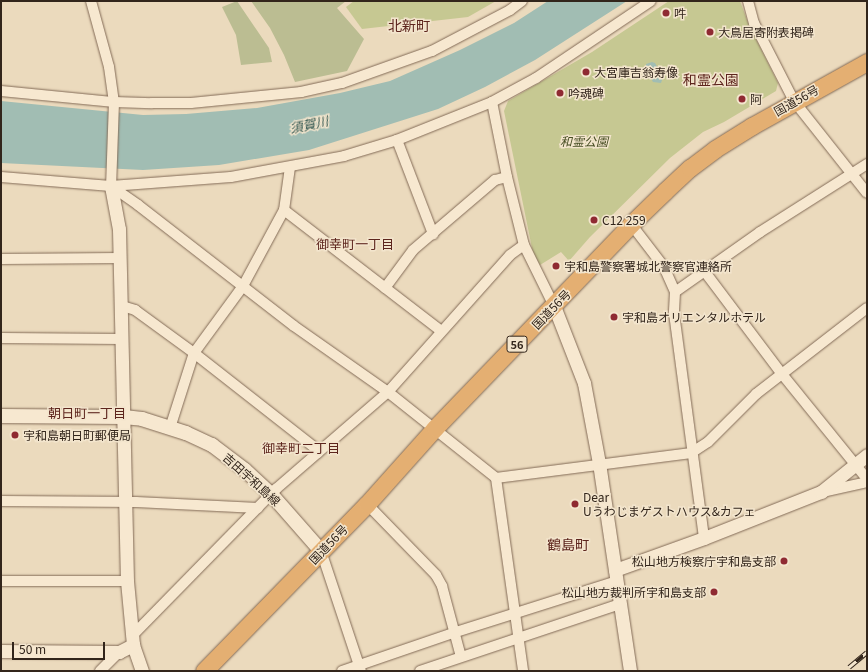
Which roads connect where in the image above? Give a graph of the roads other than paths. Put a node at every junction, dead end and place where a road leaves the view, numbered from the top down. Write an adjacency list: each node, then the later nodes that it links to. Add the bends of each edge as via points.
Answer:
1 (91, 1): 9 (street, via 109,68)
2 (522, 1): 9 (street, via 498,17 432,52 342,83 301,92 249,98)
3 (651, 1): 8 (street, via 536,78)
4 (748, 1): 7 (street, via 754,23)
5 (867, 62): 7 (highway, 国道56号 / 56)
6 (1, 91): 9 (street)
7 (794, 101): 13 (street); 19 (highway, 国道56号 / 56, via 708,154)
8 (492, 102): 10 (street); 15 (street)
9 (113, 107): 16 (street)
10 (397, 140): 12 (street, via 344,156); 20 (street)
11 (867, 164): 13 (street)
12 (290, 167): 16 (street, via 231,177); 18 (street)
13 (852, 172): 17 (street); 24 (street, via 760,232)
14 (1, 176): 16 (street)
15 (507, 177): 20 (street, via 495,180); 21 (street)
16 (111, 181): 22 (street, via 118,215); 25 (street)
17 (867, 193)
18 (284, 210): 25 (street); 26 (street)
19 (631, 224): 27 (street, via 664,267); 29 (highway, 国道56号 / 56)
20 (433, 234): 26 (street, via 413,250)
21 (524, 245): 29 (street); 31 (street, via 510,255)
22 (120, 258): 23 (street); 28 (street)
23 (1, 259)
24 (705, 272): 27 (street); 35 (street)
25 (243, 286): 34 (street); 36 (street, via 294,326)
26 (385, 288): 31 (street)
27 (675, 292): 42 (street, via 674,313)
28 (122, 306): 33 (street); 34 (street, via 135,310)
29 (554, 306): 40 (highway, 国道56号 / 56); 44 (street, via 584,382)
30 (867, 308): 35 (street)
31 (441, 331): 36 (street)
32 (1, 338): 33 (street)
33 (122, 339): 38 (street)
34 (194, 353): 39 (street); 41 (street, via 314,447)
35 (782, 374): 42 (street, via 756,394 708,442); 45 (street)
36 (388, 392): 40 (street); 41 (street)
37 (1, 416): 38 (main road, 吉田宇和島線)
38 (124, 417): 39 (main road, 吉田宇和島線, via 142,419); 52 (street)
39 (170, 428): 50 (main road, 吉田宇和島線, via 200,439 228,455)
40 (436, 428): 46 (street); 53 (highway, 国道56号 / 56)
41 (318, 453): 50 (street)
42 (691, 453): 44 (street); 55 (street)
43 (867, 455): 45 (street)
44 (599, 463): 46 (street); 57 (street)
45 (856, 464): 47 (street); 49 (street)
46 (496, 478): 61 (street)
47 (867, 479)
48 (867, 482): 49 (street)
49 (821, 492): 55 (street)
50 (271, 494): 54 (street); 56 (main road, 吉田宇和島線)
51 (1, 500): 52 (street)
52 (127, 502): 54 (street); 59 (street)
53 (367, 504): 56 (highway, 国道56号 / 56); 62 (street, via 436,574)
54 (258, 508): 64 (street)
55 (704, 538): 57 (street)
56 (321, 551): 69 (street); 72 (highway, 国道56号 / 56)
57 (616, 576): 60 (street); 61 (street)
58 (1, 581): 59 (street)
59 (127, 581): 64 (street)
60 (620, 604): 63 (street); 76 (street)
61 (515, 613): 62 (street); 63 (street)
62 (456, 632): 67 (street); 69 (street)
63 (518, 638): 67 (street); 75 (street)
64 (132, 640): 66 (street); 71 (street)
65 (1, 651): 66 (street)
66 (119, 652): 70 (street)
67 (461, 657): 68 (street)
68 (444, 667): 74 (street)
69 (360, 668): 73 (street)
70 (100, 671)
71 (142, 671)
72 (204, 671)
73 (342, 671)
74 (420, 671)
75 (523, 671)
76 (630, 671)

